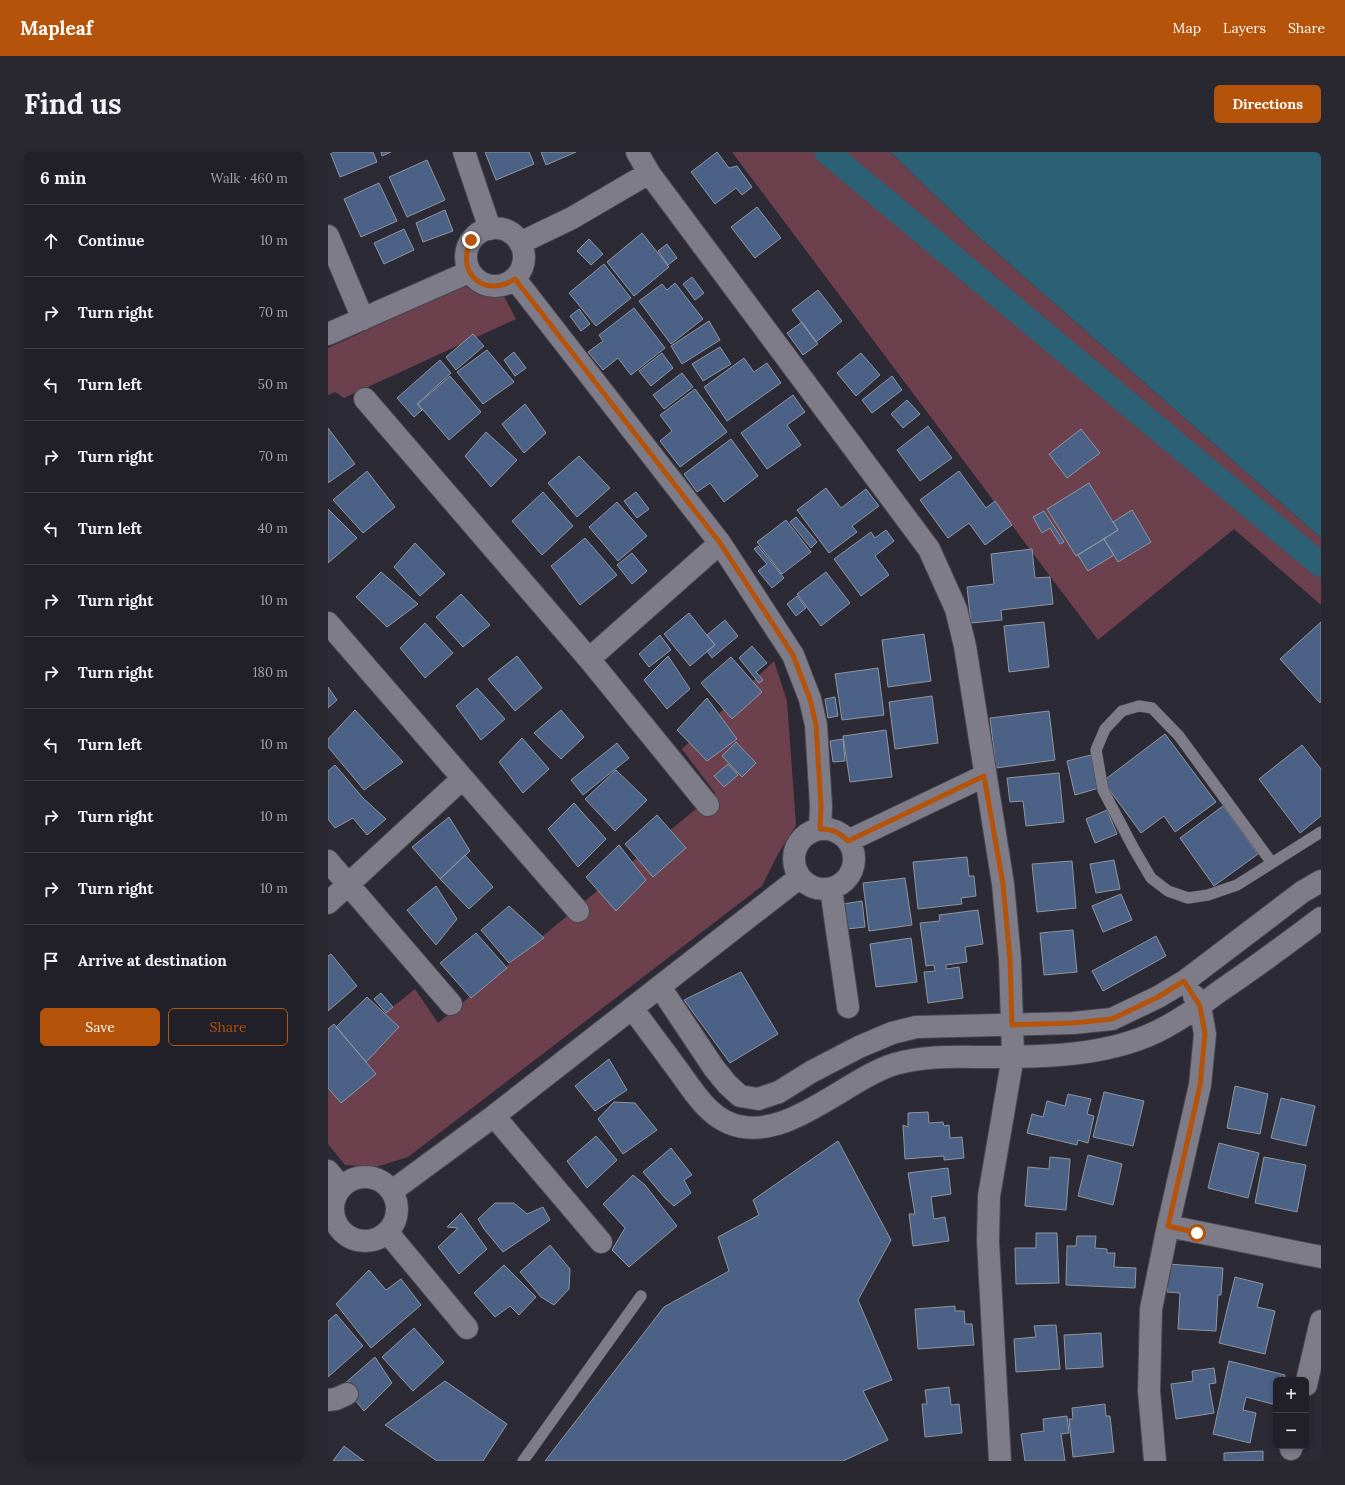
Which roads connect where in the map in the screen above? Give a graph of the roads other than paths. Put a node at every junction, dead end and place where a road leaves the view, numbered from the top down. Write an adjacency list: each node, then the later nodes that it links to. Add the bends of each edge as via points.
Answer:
1 (464, 152): 4 (street)
2 (637, 152): 3 (street)
3 (649, 173): 6 (street, via 572,218); 15 (street, via 929,549 956,609 975,702)
4 (490, 228): 6 (street, via 508,231); 7 (street, via 471,240 466,250)
5 (328, 236): 9 (street)
6 (520, 243): 8 (street, via 524,256 522,268)
7 (470, 272): 8 (street, via 476,280 485,285 501,286); 9 (street)
8 (515, 279): 12 (street)
9 (363, 319): 10 (street)
10 (328, 334)
11 (365, 398): 14 (street)
12 (720, 543): 14 (street); 18 (street, via 793,655 802,674 816,725)
13 (328, 623): 16 (street)
14 (589, 659): 17 (street)
15 (984, 776): 20 (street); 36 (street, via 1003,884 1010,959)
16 (462, 779): 25 (street); 28 (street)
17 (708, 805)
18 (820, 829): 20 (street, via 840,833); 23 (street, via 802,838 796,847 793,857)
19 (1321, 832): 22 (lane)
20 (848, 841): 26 (street, via 854,851 854,864 850,875 842,884)
21 (328, 861): 25 (street)
22 (1272, 863): 22 (lane, via 1179,736 1152,708 1139,706 1122,711 1105,729 1096,750 1104,790 1134,850 1152,878 1168,891 1188,898 1208,895 1237,885)
23 (800, 877): 26 (street, via 808,885 819,889); 31 (street)
24 (1321, 881): 30 (street, via 1302,892)
25 (347, 884): 27 (street); 32 (street)
26 (831, 889): 34 (street)
27 (328, 903)
28 (578, 911)
29 (1321, 918): 33 (street)
30 (1184, 981): 33 (street); 36 (street, via 1158,997 1112,1019)
31 (660, 987): 35 (street); 38 (street, via 714,1068)
32 (451, 1004)
33 (1200, 1006): 37 (street, via 1155,1033 1110,1047 1081,1052); 43 (street, via 1205,1034 1200,1086)
34 (848, 1007)
35 (632, 1008): 39 (street); 40 (street, via 708,1109)
36 (1012, 1025): 37 (street); 38 (street, via 916,1027 892,1033 811,1072 780,1092 758,1099)
37 (1013, 1056): 40 (street, via 912,1060 874,1072 785,1122 766,1127 746,1127); 53 (street, via 989,1196 988,1242)
38 (740, 1096): 40 (street)
39 (494, 1116): 42 (street); 46 (street)
40 (729, 1123)
41 (334, 1179): 42 (street, via 367,1176 381,1181); 44 (street)
42 (392, 1191): 45 (street, via 397,1205 396,1220)
43 (1168, 1226): 47 (street); 54 (street, via 1151,1309 1149,1391)
44 (333, 1232): 45 (street, via 356,1241 368,1242)
45 (388, 1232): 50 (street)
46 (601, 1242)
47 (1321, 1257)
48 (640, 1296): 52 (lane)
49 (1321, 1321): 51 (street)
50 (467, 1328)
51 (1308, 1377)
52 (522, 1461)
53 (1000, 1461)
54 (1155, 1461)

